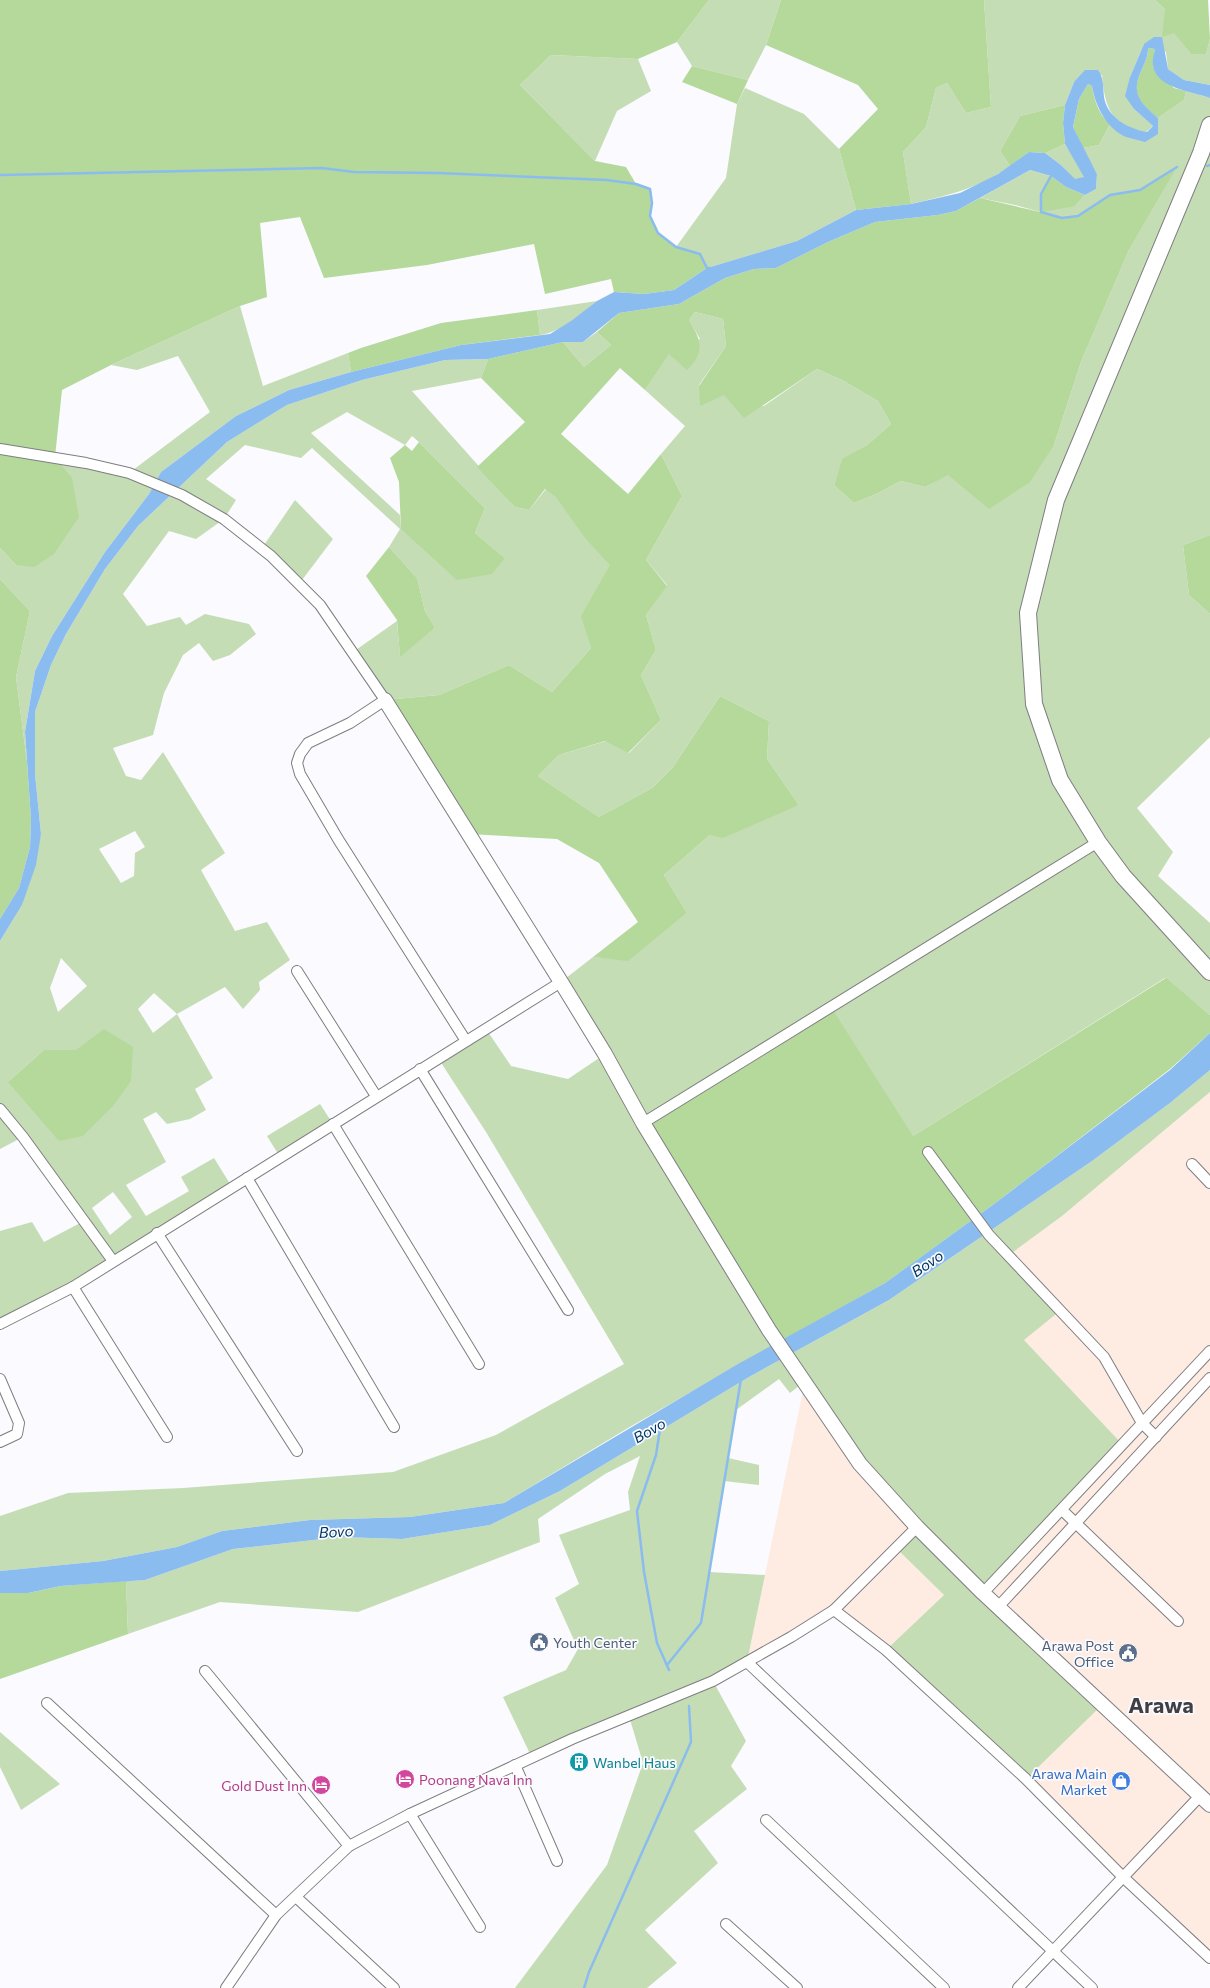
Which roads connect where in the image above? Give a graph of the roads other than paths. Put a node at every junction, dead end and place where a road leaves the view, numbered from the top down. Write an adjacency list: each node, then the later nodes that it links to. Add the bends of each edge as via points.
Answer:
1 (1210, 125): 4 (main road, via 1201,153 1056,500 1028,613 1034,704 1060,780)
2 (0, 449): 3 (street, via 129,473 182,495 224,519 262,548 320,605)
3 (385, 700): 7 (street); 8 (street, via 350,723 308,743 297,763 306,787)
4 (1098, 842): 6 (main road, via 1122,876); 12 (street)
5 (297, 971): 10 (street)
6 (1210, 972)
7 (561, 982): 8 (street); 12 (street)
8 (466, 1041): 9 (street)
9 (420, 1069): 10 (street); 21 (street)
10 (376, 1096): 13 (street)
11 (0, 1109): 19 (street)
12 (643, 1123): 35 (street, via 769,1330 860,1464)
13 (333, 1124): 16 (street); 24 (street)
14 (928, 1152): 27 (street, via 989,1235 1104,1357)
15 (1192, 1164): 17 (street)
16 (247, 1178): 18 (street); 28 (street)
17 (1210, 1182)
18 (157, 1233): 19 (street); 32 (street)
19 (113, 1261): 20 (street)
20 (73, 1287): 22 (street); 29 (street)
21 (568, 1310)
22 (0, 1324)
23 (1210, 1351): 27 (street)
24 (479, 1364)
25 (1210, 1378): 30 (street)
26 (0, 1379): 31 (street, via 19,1423 17,1434)
27 (1142, 1423): 30 (street); 33 (street)
28 (394, 1426)
29 (167, 1437)
30 (1156, 1437): 34 (street)
31 (0, 1442)
32 (297, 1451)
33 (1062, 1510): 34 (street); 36 (street)
34 (1075, 1523): 37 (street); 39 (street)
35 (917, 1527): 36 (street); 38 (street)
36 (983, 1593): 37 (street)
37 (998, 1607): 44 (street)
38 (834, 1610): 40 (street); 49 (street, via 886,1650 1026,1780)
39 (1178, 1621)
40 (747, 1662): 43 (street, via 713,1681); 54 (street)
41 (205, 1671): 47 (street)
42 (47, 1703): 51 (street)
43 (515, 1765): 45 (street); 48 (street)
44 (1205, 1800): 49 (street)
45 (410, 1814): 47 (street); 53 (street)
46 (766, 1820): 59 (street)
47 (349, 1846): 50 (street)
48 (557, 1860)
49 (1123, 1877): 54 (street); 55 (street)
50 (296, 1897): 51 (street); 57 (street)
51 (276, 1915): 56 (street)
52 (726, 1924): 58 (street)
53 (480, 1927)
54 (1053, 1951): 60 (street); 61 (street)
55 (1210, 1958)
56 (226, 1988)
57 (394, 1988)
58 (797, 1988)
59 (944, 1988)
60 (1018, 1988)
61 (1092, 1988)

